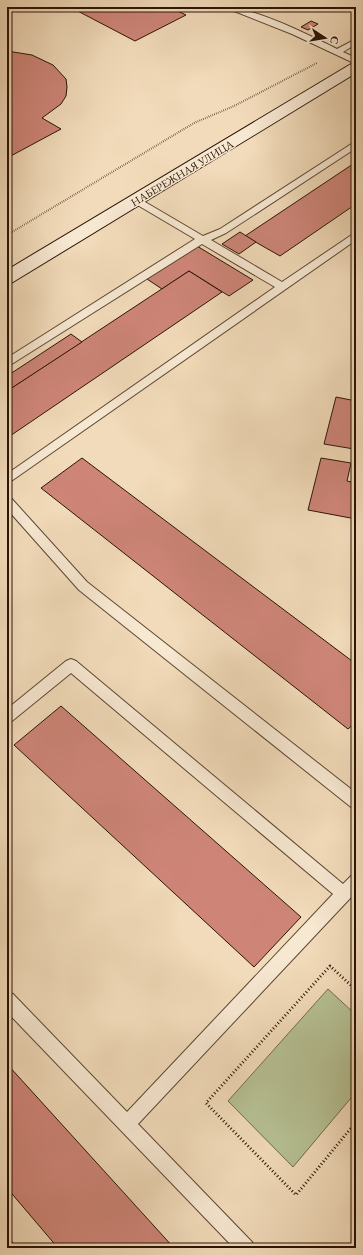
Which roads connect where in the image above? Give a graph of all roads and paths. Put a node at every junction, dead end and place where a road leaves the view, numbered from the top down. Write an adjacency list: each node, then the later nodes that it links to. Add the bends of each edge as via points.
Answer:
1 (228, 7): 3 (lane, via 295,32)
2 (356, 41): 3 (lane)
3 (337, 52): 4 (lane); 8 (path, via 234,106 194,123)
4 (356, 61)
5 (356, 67): 7 (main road, НАБЕРЕЖНАЯ УЛИЦА)
6 (356, 144): 10 (lane, via 223,231)
7 (137, 201): 10 (lane); 11 (main road, НАБЕРЕЖНАЯ УЛИЦА)
8 (7, 235)
9 (356, 235): 12 (lane)
10 (202, 239): 12 (lane); 13 (lane)
11 (7, 278)
12 (283, 287): 14 (lane)
13 (7, 363)
14 (7, 480)
15 (7, 501): 17 (lane, via 83,586)
16 (7, 717): 19 (lane, via 71,665)
17 (356, 802)
18 (356, 881): 19 (lane)
19 (344, 894): 23 (lane)
20 (356, 990): 22 (path, via 330,966 206,1103 296,1194)
21 (7, 1000): 23 (lane)
22 (356, 1122)
23 (127, 1124): 26 (lane)
24 (7, 1237): 25 (path)
25 (16, 1248)
26 (246, 1248)

